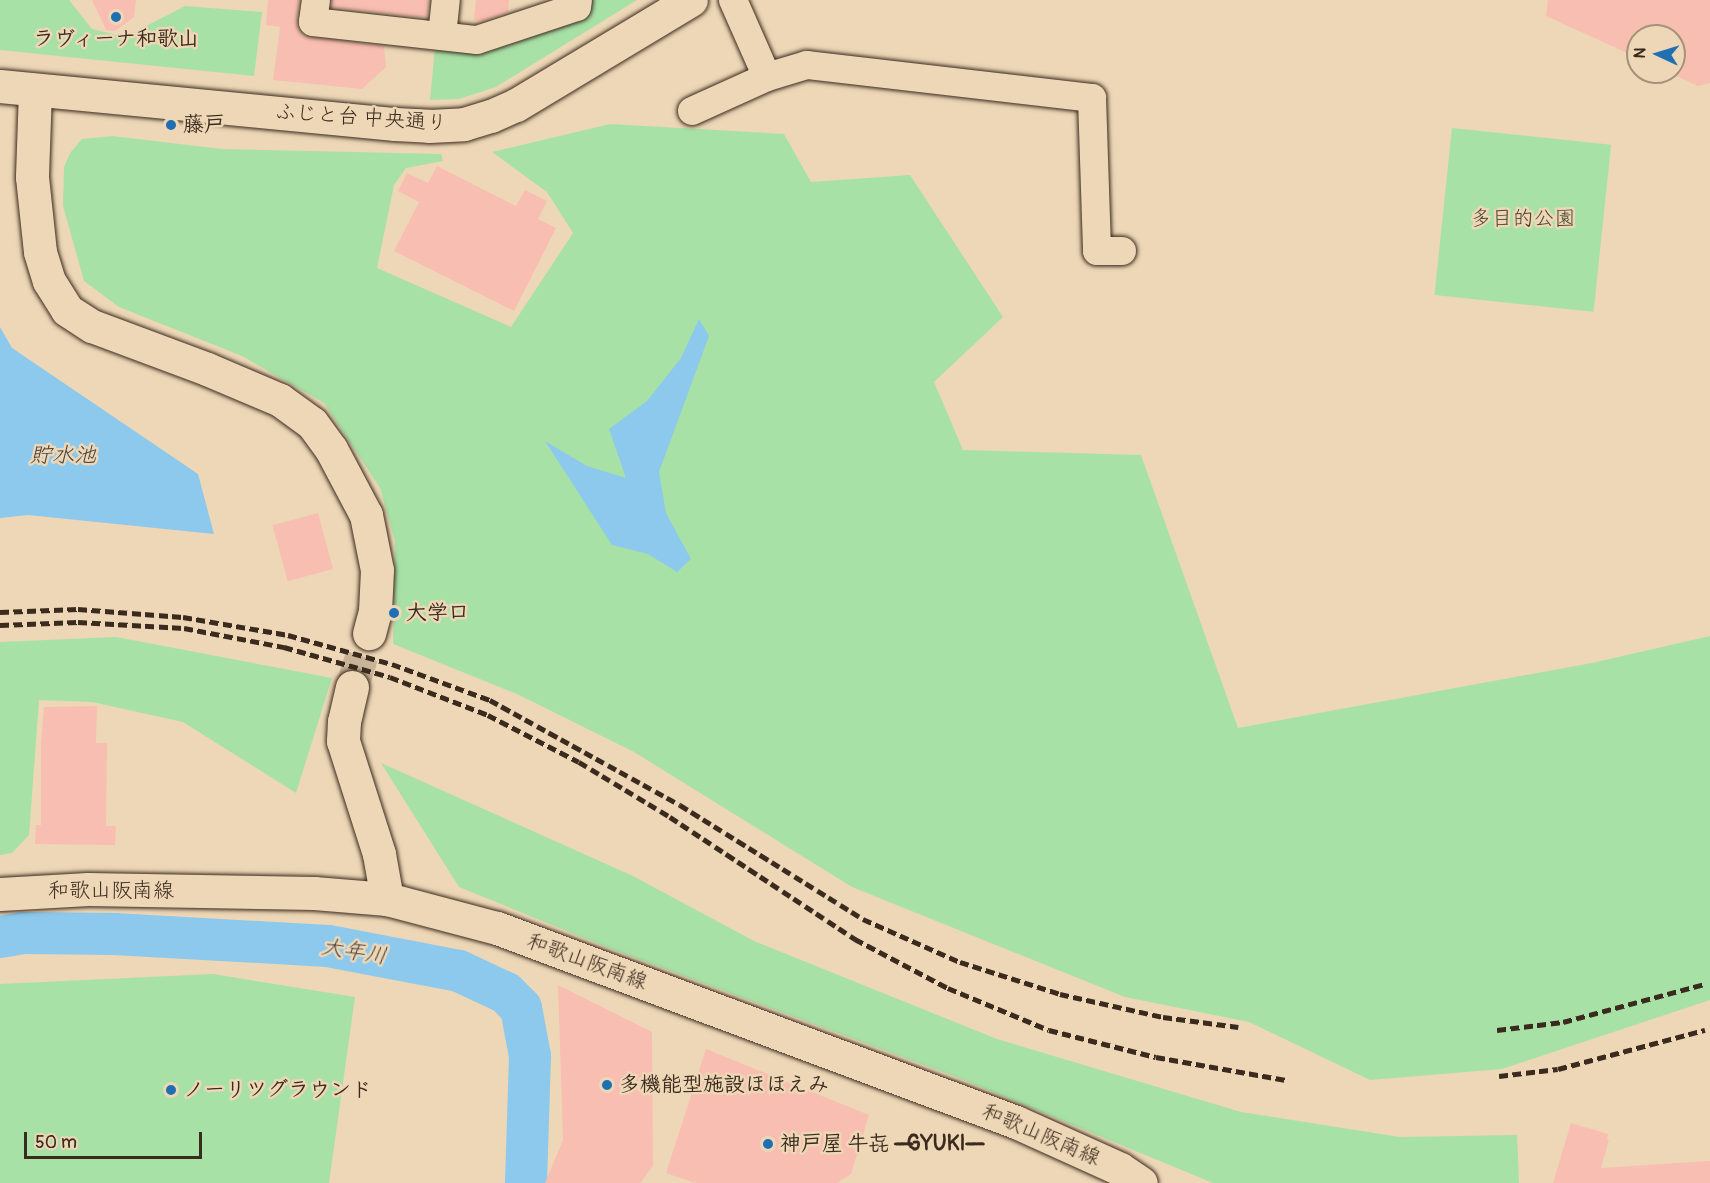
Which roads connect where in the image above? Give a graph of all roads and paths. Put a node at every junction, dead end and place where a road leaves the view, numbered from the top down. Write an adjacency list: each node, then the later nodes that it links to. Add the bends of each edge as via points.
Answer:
1 (316, 0): 6 (street, via 314,22)
2 (446, 0): 6 (street)
3 (578, 0): 6 (street, via 577,7 477,40)
4 (691, 0): 9 (street, ふじと台 中央通り, via 516,105 464,124 395,124)
5 (733, 0): 7 (street)
6 (442, 36)
7 (767, 77): 10 (street); 11 (street, via 807,65 1092,98 1097,251)
8 (0, 86): 9 (street, ふじと台 中央通り)
9 (35, 90): 12 (street, via 32,177 40,252 49,281 67,309 92,326 280,400 312,423 331,448 366,515 377,570 375,611)
10 (692, 111)
11 (1122, 251)
12 (369, 633)
13 (352, 687): 15 (street, via 343,741 379,854)
14 (0, 894): 15 (street, 和歌山阪南線, via 100,889 314,893)
15 (387, 899): 16 (street, 和歌山阪南線, via 497,928 1016,1122 1120,1169)
16 (1141, 1183)

